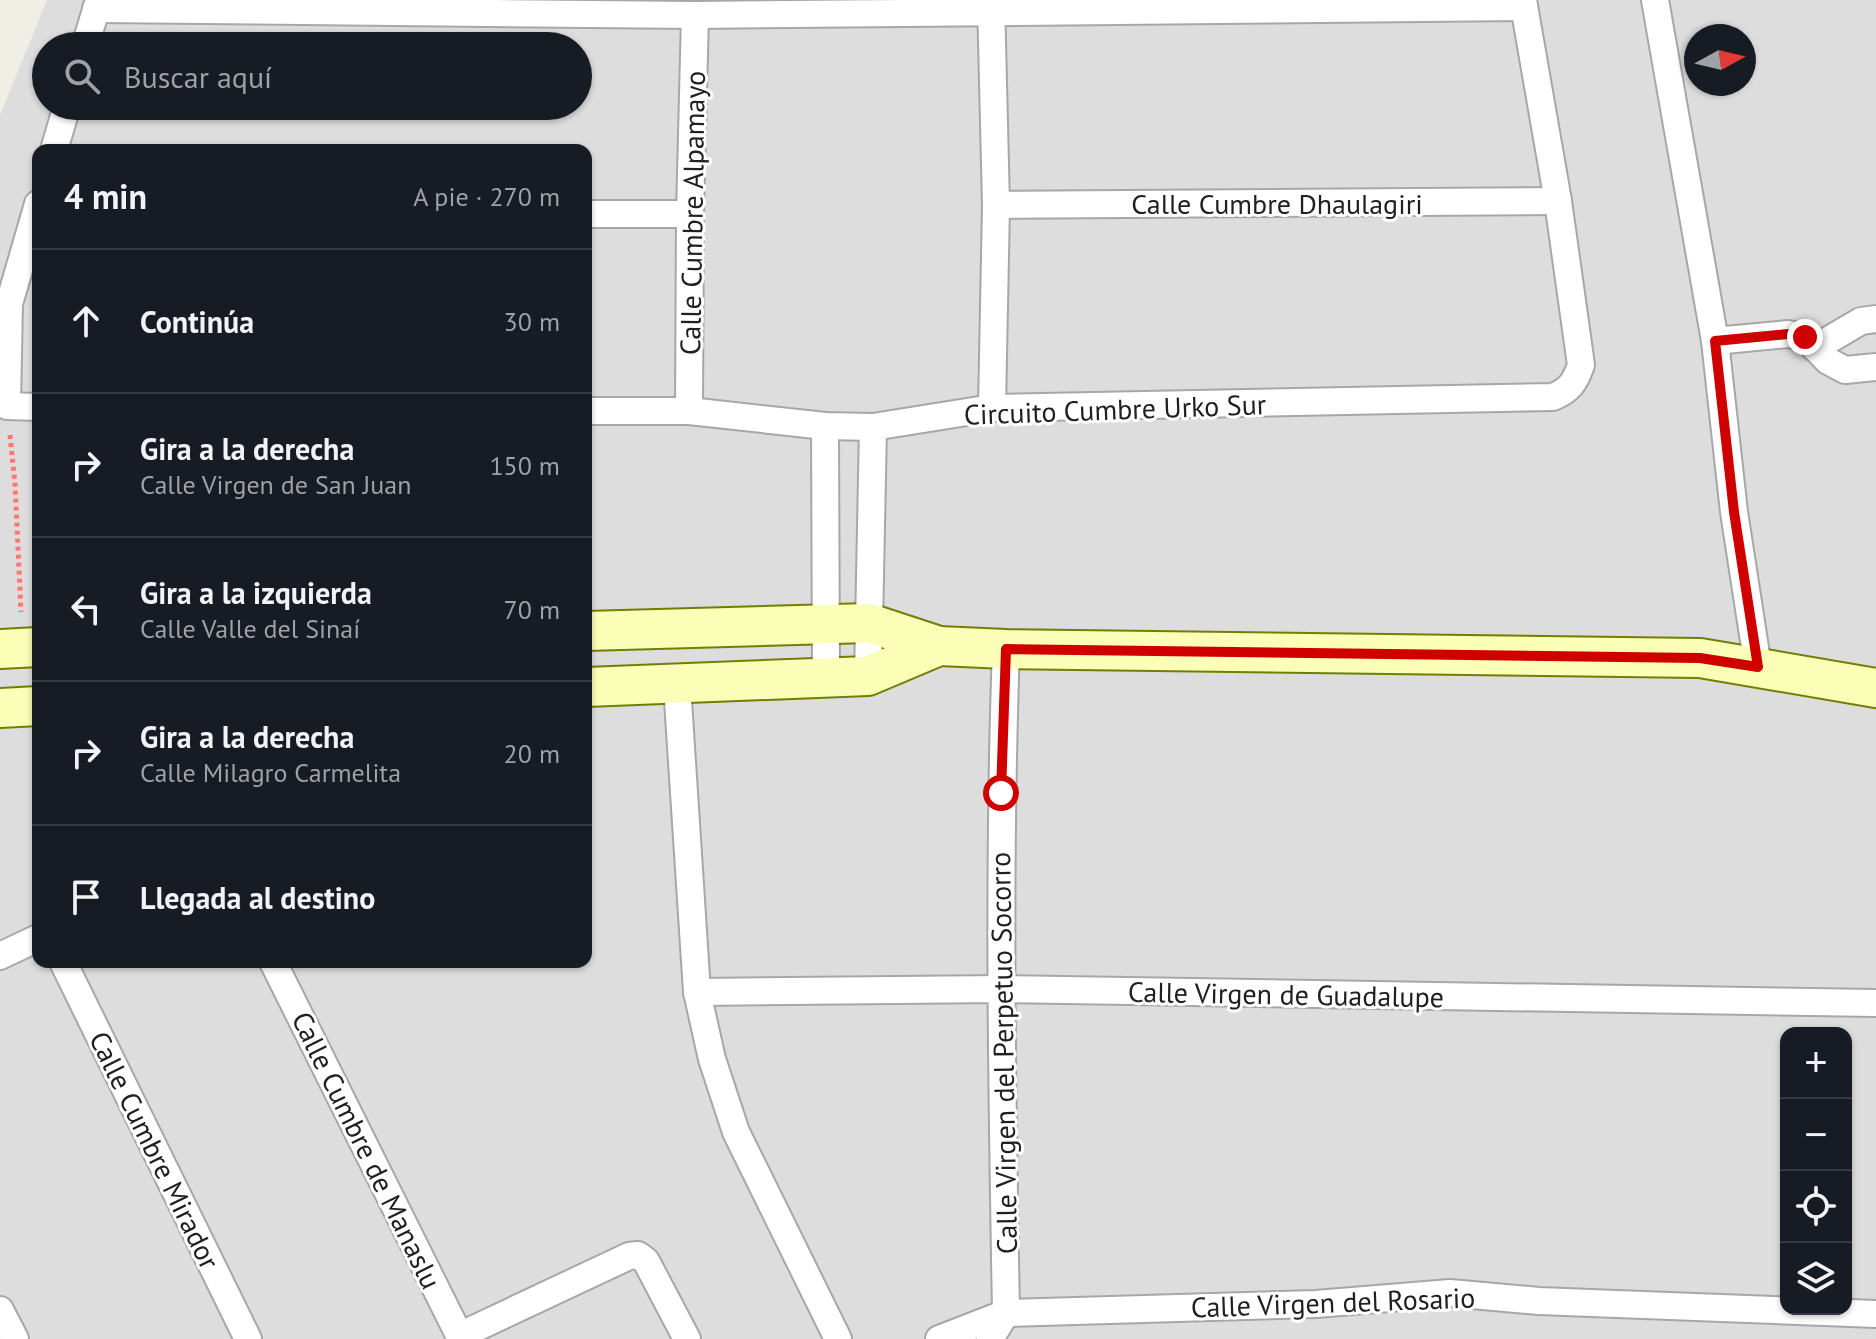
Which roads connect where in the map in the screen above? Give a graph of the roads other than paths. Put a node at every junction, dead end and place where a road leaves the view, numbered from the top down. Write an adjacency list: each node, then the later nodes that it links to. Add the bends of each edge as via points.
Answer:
1 (1655, 0): 15 (street)
2 (97, 4): 5 (street); 6 (street)
3 (1524, 4): 4 (street); 9 (street)
4 (992, 5): 5 (street); 10 (street)
5 (695, 15): 12 (street, Calle Cumbre Alpamayo)
6 (89, 32)
7 (63, 120): 8 (street)
8 (56, 144)
9 (1558, 201): 10 (street, Calle Cumbre Dhaulagiri); 19 (street, Circuito Cumbre Urko Sur, via 1581,365 1575,382 1553,397)
10 (996, 205): 19 (street)
11 (592, 214): 12 (street)
12 (690, 214): 21 (street, Calle Cumbre Alpamayo)
13 (32, 228): 18 (street, via 9,304 7,406)
14 (1876, 319): 16 (street, via 1861,321)
15 (1715, 341): 16 (street, via 1788,334 1805,337); 29 (street)
16 (1815, 348): 17 (street, via 1845,370)
17 (1876, 367)
18 (32, 407)
19 (992, 408): 23 (street, Circuito Cumbre Urko Sur)
20 (592, 411): 21 (street, Circuito Cumbre Urko Sur)
21 (689, 411): 22 (street, Circuito Cumbre Urko Sur)
22 (825, 426): 23 (street, Circuito Cumbre Urko Sur); 24 (street)
23 (873, 427): 25 (street)
24 (825, 623): 25 (street); 26 (street); 31 (street)
25 (869, 623): 27 (street); 30 (street)
26 (592, 631)
27 (939, 646): 28 (street); 30 (street)
28 (1006, 649): 29 (street, via 1700,658); 41 (street, Calle Virgen del Perpetuo Socorro)
29 (1758, 667): 34 (street)
30 (868, 676): 31 (street)
31 (826, 678): 32 (street)
32 (677, 685): 33 (street); 42 (street)
33 (592, 687)
34 (1876, 688)
35 (32, 706): 36 (street)
36 (0, 708)
37 (32, 941): 38 (street)
38 (0, 956)
39 (66, 968): 49 (street, Calle Cumbre Mirador)
40 (276, 968): 47 (street, Calle Cumbre de Manaslu)
41 (1001, 989): 42 (street, Calle Virgen de Guadalupe); 43 (street, Calle Virgen de Guadalupe); 45 (street, Calle Virgen del Perpetuo Socorro)
42 (697, 992): 51 (street, via 736,1132)
43 (1876, 1003)
44 (0, 1310): 48 (street)
45 (1006, 1313): 46 (street, Calle Virgen del Rosario, via 1316,1304 1450,1293); 52 (street, Calle Virgen del Rosario); 53 (street)
46 (1876, 1314)
47 (460, 1337): 50 (street, via 638,1255)
48 (15, 1339)
49 (248, 1339)
50 (687, 1339)
51 (838, 1339)
52 (939, 1339)
53 (990, 1339)

